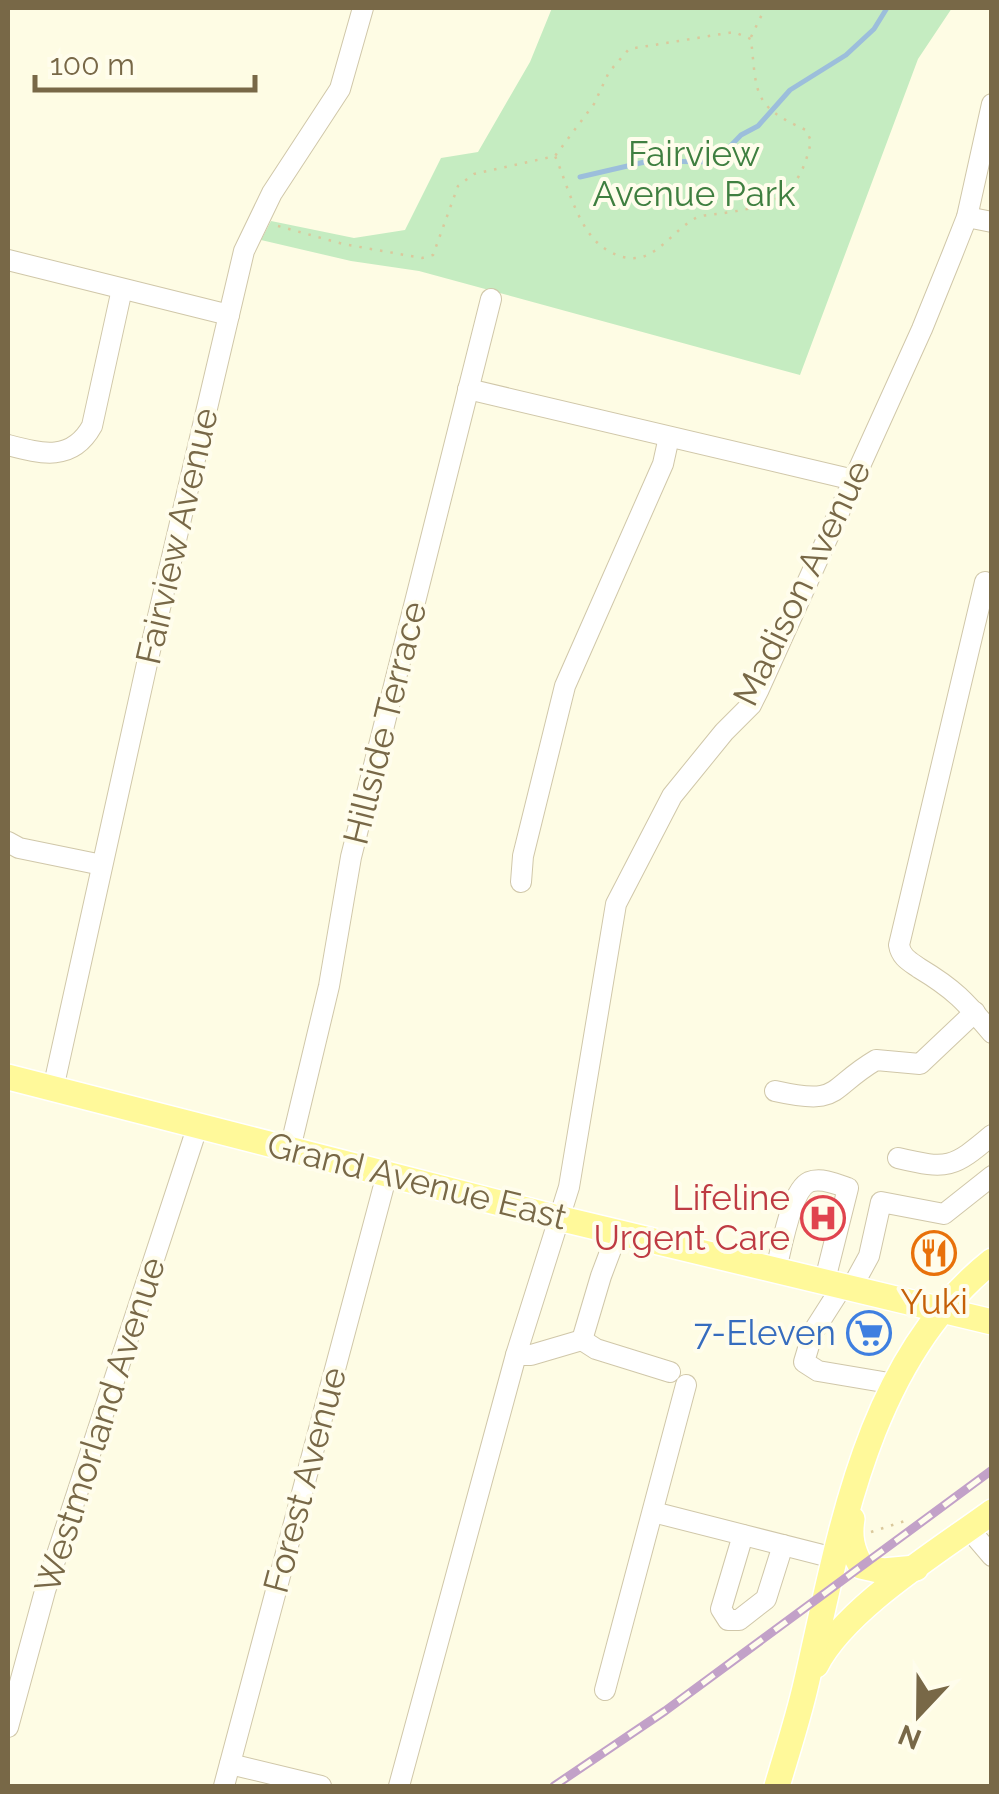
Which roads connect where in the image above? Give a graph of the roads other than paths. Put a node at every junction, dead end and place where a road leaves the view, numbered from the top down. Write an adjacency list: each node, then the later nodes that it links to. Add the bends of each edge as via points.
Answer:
1 (363, 8): 8 (street, Fairview Avenue, via 340,89 258,222)
2 (992, 104): 3 (street, Madison Avenue)
3 (967, 217): 4 (street); 12 (street, Madison Avenue)
4 (992, 222)
5 (8, 260): 6 (street)
6 (122, 289): 8 (street); 11 (street, via 86,437 52,455)
7 (491, 299): 9 (street, Hillside Terrace)
8 (228, 315): 15 (street, Fairview Avenue)
9 (468, 388): 10 (street); 24 (street, Hillside Terrace, via 351,857)
10 (669, 437): 12 (street); 16 (street, via 566,686)
11 (8, 446)
12 (854, 480): 28 (street, Madison Avenue, via 751,706 672,796 616,904 569,1187)
13 (985, 582): 17 (street, via 898,945)
14 (8, 842): 15 (street)
15 (102, 865): 20 (street, Fairview Avenue)
16 (522, 882)
17 (975, 1012): 18 (street); 21 (street, via 920,1064 876,1060 820,1098)
18 (992, 1033)
19 (8, 1077): 20 (main road, Grand Avenue East)
20 (53, 1089): 22 (main road, Grand Avenue East)
21 (776, 1091)
22 (198, 1125): 24 (main road, Grand Avenue East); 51 (street, Westmorland Avenue, via 45,1590)
23 (992, 1135): 25 (street, via 962,1160 942,1166)
24 (290, 1149): 26 (main road, Grand Avenue East)
25 (898, 1158)
26 (387, 1174): 28 (main road, Grand Avenue East); 52 (street, Forest Avenue)
27 (992, 1176): 32 (street, via 944,1214 881,1202 869,1256)
28 (558, 1218): 29 (main road, Grand Avenue East); 37 (street, Madison Avenue)
29 (618, 1231): 31 (main road, Grand Avenue East); 36 (street)
30 (992, 1261): 33 (main road)
31 (776, 1270): 32 (main road, Grand Avenue East); 32 (street, via 796,1194 819,1180 848,1188)
32 (841, 1285): 33 (main road, Grand Avenue East); 35 (street); 35 (street, via 814,1296)
33 (943, 1310): 34 (main road, Grand Avenue East); 38 (main road)
34 (992, 1322)
35 (813, 1332): 38 (street, via 804,1362)
36 (582, 1340): 37 (street); 40 (street, via 678,1379)
37 (516, 1355): 55 (street, Madison Avenue)
38 (890, 1395): 39 (main road)
39 (861, 1470): 46 (main road); 47 (main road, via 850,1532)
40 (652, 1512): 43 (street); 50 (street)
41 (992, 1512): 42 (main road)
42 (969, 1529): 45 (street); 48 (main road)
43 (743, 1535): 44 (street); 44 (street, via 721,1609 728,1620 766,1599)
44 (783, 1545): 46 (street)
45 (992, 1556)
46 (834, 1558): 47 (main road); 49 (main road)
47 (862, 1566): 48 (main road)
48 (917, 1568): 49 (main road, via 836,1636)
49 (805, 1688): 56 (main road)
50 (605, 1690)
51 (8, 1727)
52 (230, 1764): 53 (street, Forest Avenue); 54 (street)
53 (224, 1786)
54 (321, 1786)
55 (399, 1786)
56 (777, 1786)

